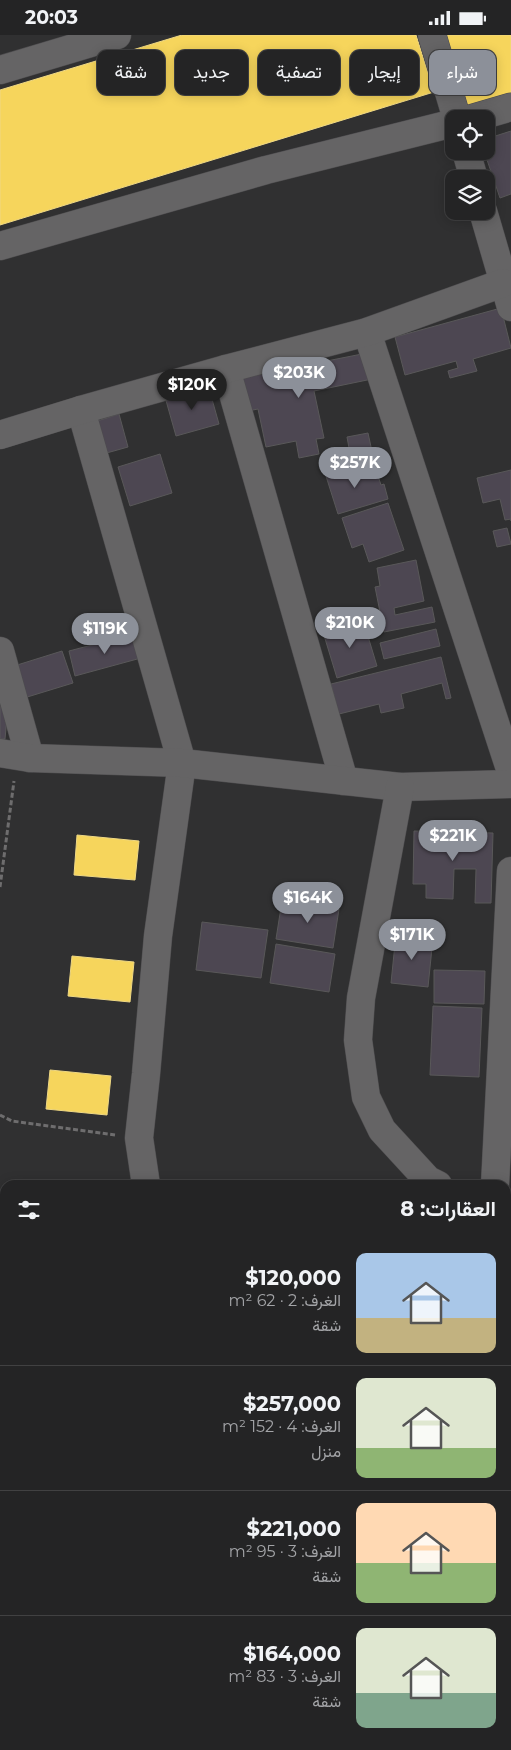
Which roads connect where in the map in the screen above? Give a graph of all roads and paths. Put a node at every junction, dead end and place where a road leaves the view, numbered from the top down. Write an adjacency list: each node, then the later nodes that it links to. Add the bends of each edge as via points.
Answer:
1 (117, 35): 3 (street)
2 (432, 35): 5 (street)
3 (0, 70)
4 (511, 107): 6 (street)
5 (454, 110)
6 (495, 112)
7 (445, 125): 9 (street, via 266,170)
8 (486, 220): 10 (street)
9 (0, 246)
10 (507, 295): 11 (street)
11 (367, 332): 12 (street); 18 (street)
12 (226, 369): 13 (street); 19 (street)
13 (81, 410): 14 (street); 17 (street)
14 (0, 435)
15 (0, 651): 16 (street)
16 (16, 755): 17 (street); 23 (path)
17 (182, 763): 19 (street); 25 (street, via 158,936)
18 (511, 772)
19 (344, 781): 21 (street)
20 (511, 784): 21 (street)
21 (400, 787): 27 (street, via 361,998 358,1040 366,1097 382,1130)
22 (511, 871): 28 (street)
23 (0, 887)
24 (0, 1115): 25 (path, via 12,1121)
25 (139, 1138): 26 (street)
26 (145, 1180)
27 (428, 1180)
28 (495, 1180)

